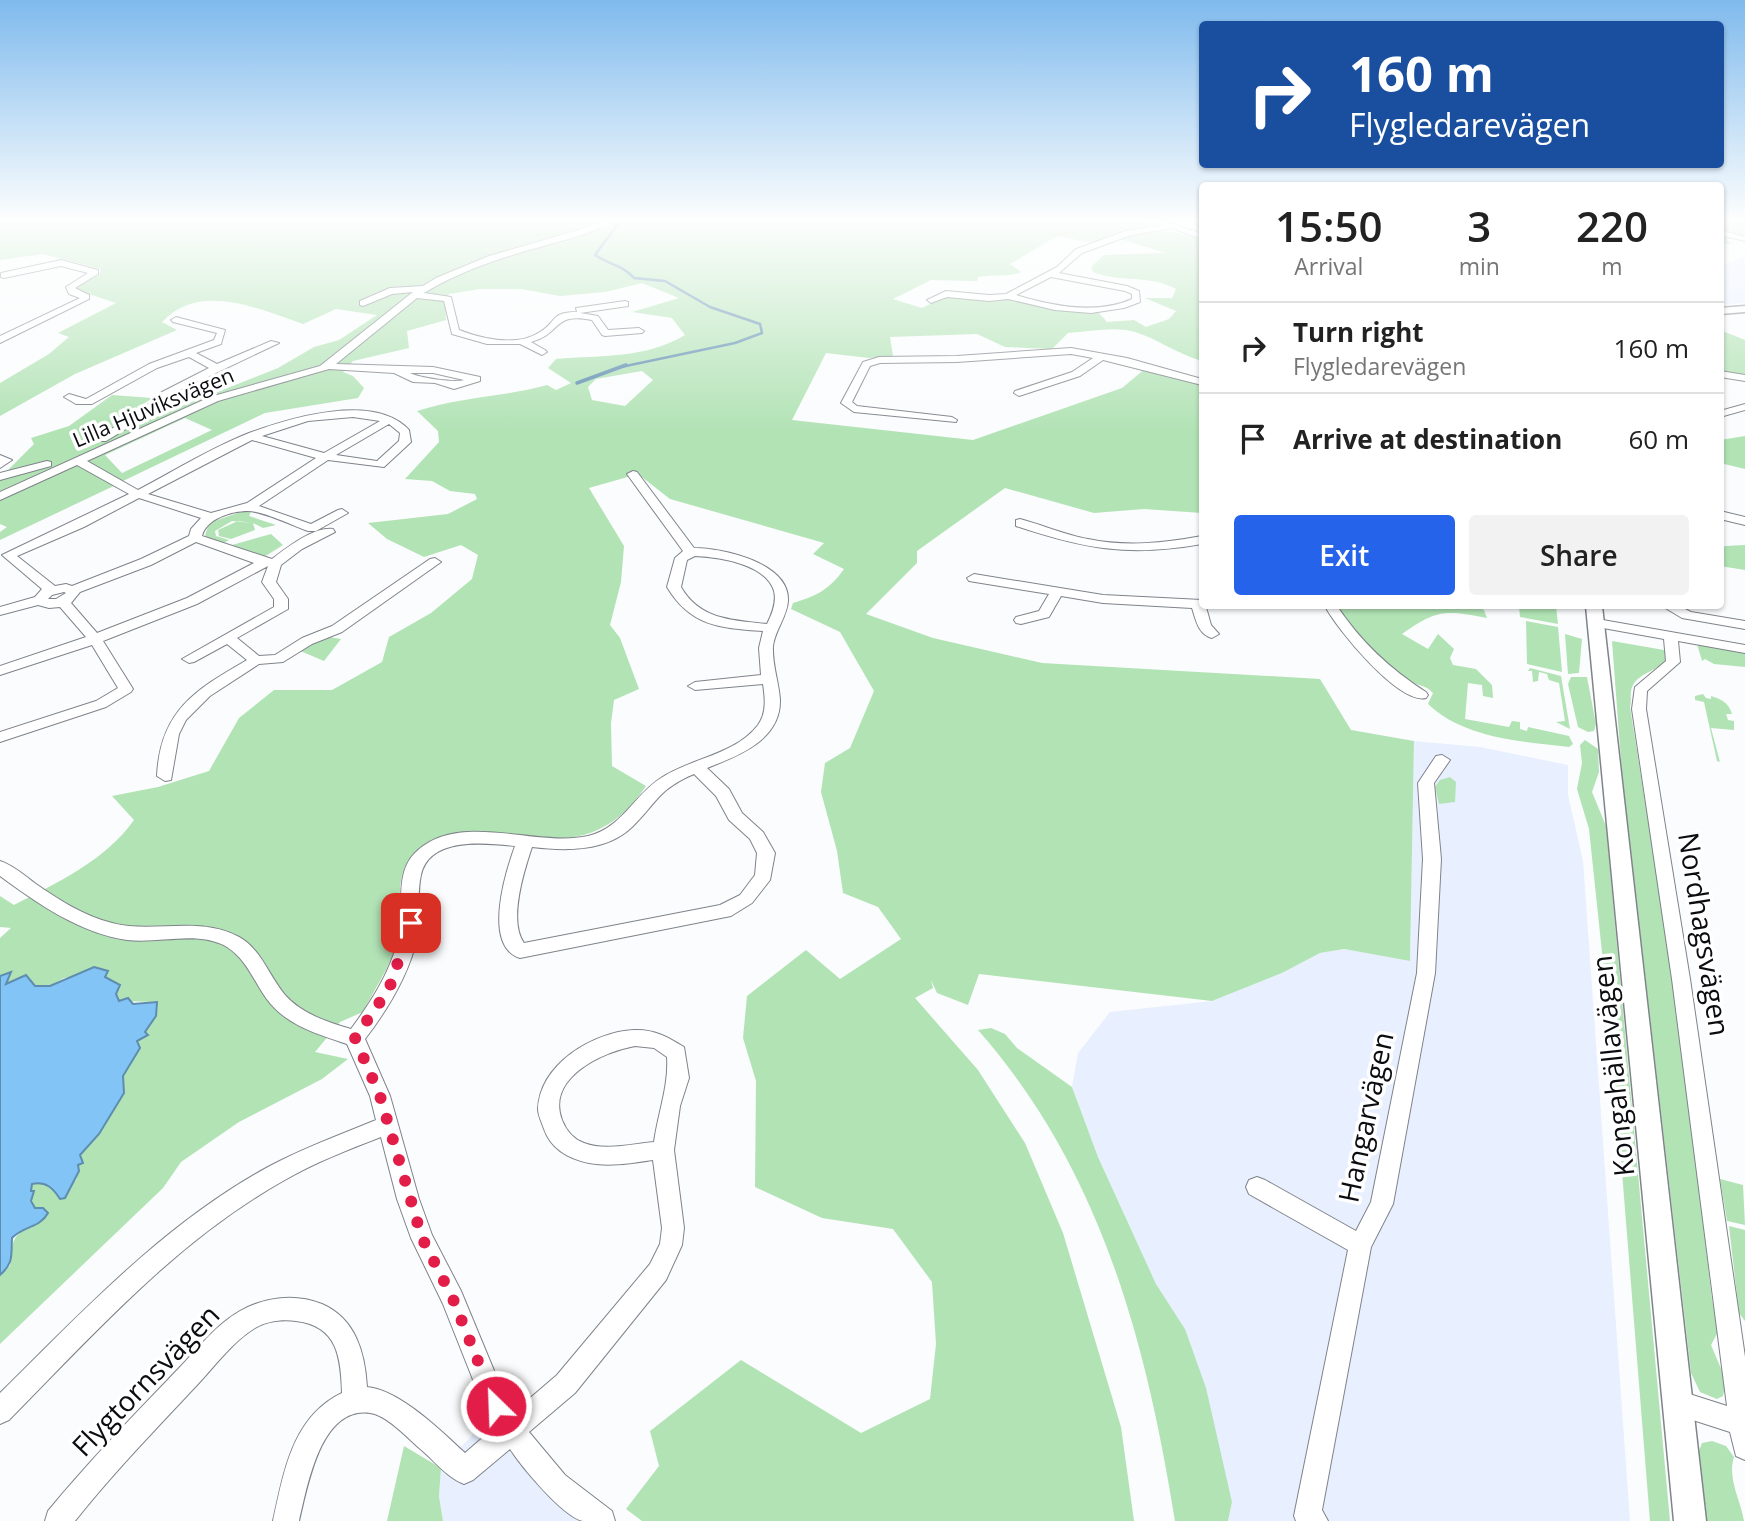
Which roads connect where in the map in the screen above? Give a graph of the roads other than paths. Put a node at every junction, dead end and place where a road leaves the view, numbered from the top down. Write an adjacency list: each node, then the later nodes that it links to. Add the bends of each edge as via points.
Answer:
1 (71, 289): 15 (street, via 86,297)
2 (424, 289): 5 (street); 8 (street, via 390,292)
3 (1021, 289): 6 (street)
4 (1127, 289): 6 (street, via 1138,297 1126,305 1089,309 1046,306)
5 (415, 295): 16 (street, via 448,299 458,334 495,342); 22 (street)
6 (1008, 296): 7 (street, via 946,294)
7 (932, 300)
8 (363, 303)
9 (625, 304): 12 (street)
10 (1745, 309): 11 (street)
11 (1724, 311)
12 (568, 315): 14 (street, via 595,318 605,333); 16 (street, via 556,319 542,335)
13 (176, 320): 19 (street, via 222,332 218,342)
14 (639, 331)
15 (0, 340)
16 (520, 341): 18 (street)
17 (274, 343): 23 (street)
18 (542, 352)
19 (190, 354): 23 (street); 30 (street, via 153,366 91,400)
20 (1102, 356): 21 (street, via 1054,351); 28 (street); 29 (street, via 1076,373)
21 (939, 360): 25 (street); 36 (street, via 868,362 846,406)
22 (326, 366): 24 (street); 37 (street, Lilla Hjuviksvägen, via 243,388)
23 (217, 368): 33 (street, via 149,405)
24 (396, 370): 24 (street, via 417,380 454,386 476,379 433,370)
25 (942, 372)
26 (1724, 375): 27 (street)
27 (1744, 378): 31 (street)
28 (1199, 381)
29 (1019, 393)
30 (69, 397)
31 (1745, 401)
32 (1745, 407): 34 (street)
33 (145, 413): 37 (street); 44 (street, via 55,460)
34 (1724, 413)
35 (386, 419): 38 (street, via 359,414 319,416); 39 (street); 39 (street, via 401,427 406,438 380,465)
36 (952, 419)
37 (166, 420): 41 (street, Lilla Hjuviksvägen)
38 (251, 436): 39 (street); 45 (street)
39 (319, 456): 47 (street)
40 (0, 458): 42 (street, via 6,460)
41 (76, 461): 45 (street, via 95,467 105,478); 46 (street, Lilla Hjuviksvägen)
42 (0, 465)
43 (633, 474): 56 (street)
44 (0, 477)
45 (139, 494): 50 (street); 57 (street)
46 (0, 496)
47 (250, 507): 48 (street, via 312,528); 50 (street)
48 (342, 513)
49 (1724, 516): 51 (street)
50 (212, 517): 54 (street, via 196,531)
51 (1745, 521)
52 (1020, 523): 55 (street, via 1102,548 1153,549)
53 (331, 531): 59 (street)
54 (195, 538): 59 (street); 63 (street)
55 (1199, 541)
56 (690, 552): 73 (street, via 747,563 772,578 783,598); 73 (street, via 681,558 674,587 695,613 710,622)
57 (4, 556): 61 (street)
58 (435, 562): 80 (street, via 337,629 278,659)
59 (270, 563): 76 (street, via 269,582 281,599 281,608); 77 (street, via 192,601)
60 (974, 578): 62 (street)
61 (51, 590): 63 (street); 64 (street)
62 (1056, 594): 65 (street); 71 (street, via 1044,614)
63 (68, 596): 64 (street, via 47,604); 77 (street)
64 (40, 600): 69 (street)
65 (1199, 604)
66 (1201, 609): 74 (street, via 1204,626)
67 (1333, 609): 84 (street, via 1384,671)
68 (1676, 609): 72 (street)
69 (0, 611)
70 (1595, 614): 75 (street); 97 (street, Kongahällavägen)
71 (1021, 620)
72 (1745, 625)
73 (771, 628): 82 (street, via 766,650)
74 (1212, 634)
75 (1671, 637): 78 (street); 100 (street, Nordhagsvägen, via 1673,662 1640,690 1639,709)
76 (228, 638): 79 (street); 80 (street)
77 (95, 639): 81 (street); 85 (street, via 126,689 101,704)
78 (1745, 649)
79 (189, 659)
80 (256, 660): 88 (street, via 200,696 181,714 167,741)
81 (0, 671)
82 (769, 678): 83 (street); 87 (street, via 773,710 760,732)
83 (695, 686)
84 (1421, 695)
85 (0, 737)
86 (1442, 760): 95 (street, Hangarvägen, via 1426,783 1432,859 1426,973 1382,1204)
87 (696, 767): 89 (street, via 658,787 617,832 578,844); 89 (street, via 723,793 734,816 757,835 766,853 764,876 746,899 725,911 520,951 513,945 509,929 509,905)
88 (165, 776)
89 (525, 842): 91 (street, via 465,838 420,858 411,881 407,943 389,989)
90 (0, 867): 91 (street, via 107,929 204,934 233,942 258,968 279,1002 303,1020)
91 (355, 1038): 92 (street)
92 (387, 1125): 98 (street, via 261,1181 182,1237); 99 (street, via 422,1238)
93 (663, 1150): 93 (street, via 598,1155 572,1148 551,1125 549,1101 556,1080 592,1050 621,1040 642,1037 669,1044 677,1053 679,1078); 99 (street, via 673,1228 671,1245 658,1272 566,1384)
94 (1257, 1187): 95 (street)
95 (1360, 1245): 104 (street, Hangarvägen, via 1307,1516)
96 (355, 1401): 99 (street, via 381,1402 464,1471); 101 (street, Flygtornsvägen, via 351,1352 342,1332 311,1310 264,1312 243,1322 220,1344 130,1437); 102 (street, via 326,1418 307,1445)
97 (1677, 1403): 100 (street, Nordhagsvägen); 105 (street, Kongahällavägen)
98 (0, 1411)
99 (510, 1430): 103 (street, via 556,1484)
100 (1743, 1435)
101 (58, 1521)
102 (286, 1521)
103 (601, 1521)
104 (1315, 1521)
105 (1689, 1521)

